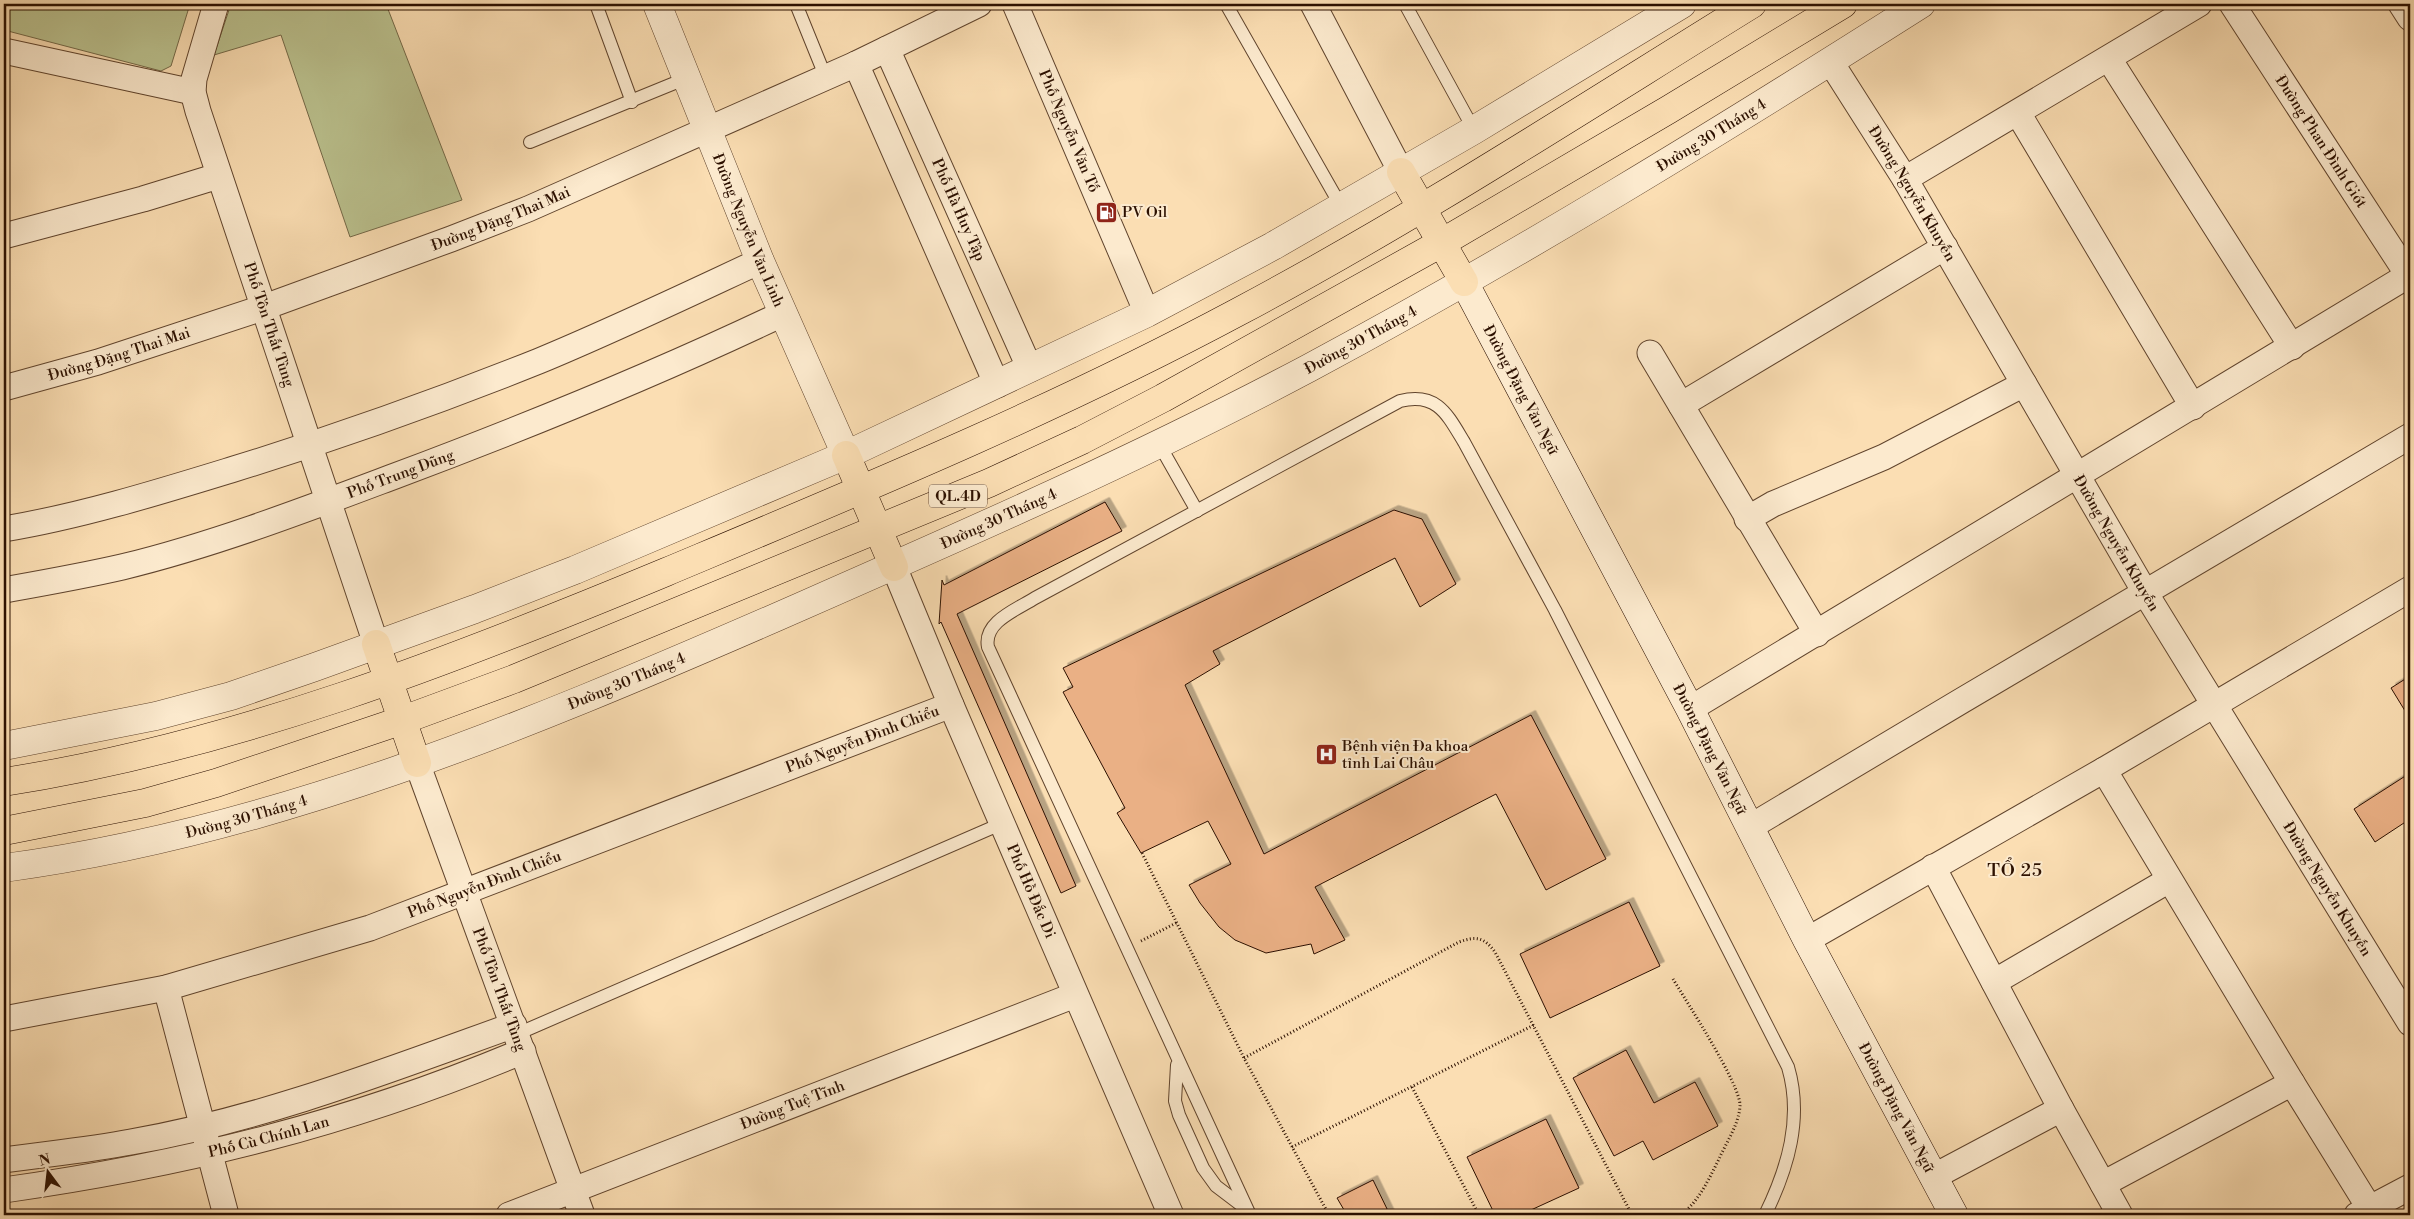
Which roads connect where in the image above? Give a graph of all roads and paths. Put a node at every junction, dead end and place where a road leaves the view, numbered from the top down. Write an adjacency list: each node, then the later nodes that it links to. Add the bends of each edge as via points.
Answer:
1 (216, 4): 25 (street, Phố Tôn Thất Tùng, via 197,64)
2 (596, 4): 26 (lane)
3 (658, 4): 23 (street, Đường Nguyễn Văn Linh)
4 (796, 4): 24 (lane)
5 (979, 4): 18 (street, Đường Đặng Thai Mai)
6 (1015, 4): 43 (street, Phố Nguyễn Văn Tố)
7 (1226, 4): 34 (lane)
8 (1313, 4): 31 (street)
9 (1405, 4): 29 (lane)
10 (1682, 4): 29 (street)
11 (1752, 4): 35 (highway, QL.4D)
12 (1843, 4): 37 (highway, QL.4D)
13 (1921, 4): 21 (street, Đường 30 Tháng 4 / QL.4D)
14 (2199, 4): 20 (street)
15 (2232, 4): 40 (street, Đường Phan Đình Giót)
16 (2401, 4): 17 (street)
17 (2410, 18)
18 (887, 49): 22 (street, Đường Đặng Thai Mai); 47 (street, Phố Hà Huy Tập)
19 (4, 51): 25 (street)
20 (2109, 58): 27 (street); 45 (street)
21 (1830, 61): 33 (street, Đường Nguyễn Khuyến); 41 (street, Đường 30 Tháng 4 / QL.4D)
22 (856, 64): 24 (street, Đường Đặng Thai Mai); 49 (street)
23 (687, 78): 26 (lane); 28 (street, Đường Nguyễn Văn Linh)
24 (826, 78): 28 (street, Đường Đặng Thai Mai)
25 (193, 92): 32 (street, Phố Tôn Thất Tùng)
26 (632, 102): 30 (lane)
27 (2018, 113): 33 (street); 52 (street)
28 (707, 130): 39 (street, Đường Nguyễn Văn Linh); 42 (street, Đường Đặng Thai Mai, via 460,236)
29 (1474, 130): 31 (street)
30 (530, 142)
31 (1401, 172): 34 (street); 35 (highway)
32 (218, 176): 36 (street); 42 (street, Phố Tôn Thất Tùng)
33 (1905, 179): 38 (street, Đường Nguyễn Khuyến)
34 (1342, 208): 43 (street)
35 (1422, 208): 37 (highway); 58 (highway, QL.4D, via 1318,269 1180,341 1053,404)
36 (4, 236)
37 (1442, 242): 41 (highway); 63 (highway, QL.4D, via 1082,440 989,484)
38 (1945, 247): 48 (street, Đường Nguyễn Khuyến); 51 (street)
39 (760, 261): 44 (street, Đường Nguyễn Văn Linh); 55 (street, via 541,360 432,403)
40 (2410, 277): 45 (street)
41 (1464, 282): 54 (street, Đường 30 Tháng 4 / QL.4D, via 1305,370); 73 (street, Đường Đặng Văn Ngữ)
42 (262, 308): 50 (street, Đường Đặng Thai Mai, via 98,362); 55 (street, Phố Tôn Thất Tùng)
43 (1147, 313): 47 (street)
44 (782, 314): 56 (street, Đường Nguyễn Văn Linh); 59 (street, Phố Trung Dũng, via 578,405)
45 (2292, 347): 52 (street)
46 (1650, 353): 51 (street)
47 (1030, 369): 49 (street)
48 (2024, 384): 57 (street, Đường Nguyễn Khuyến); 61 (street, via 1884,457 1773,504)
49 (997, 385): 56 (street)
50 (4, 388)
51 (1682, 405): 61 (street)
52 (2193, 407): 57 (street)
53 (2410, 436): 67 (street)
54 (1159, 444): 60 (lane); 64 (street, Đường 30 Tháng 4 / QL.4D)
55 (308, 446): 59 (street, Phố Tôn Thất Tùng); 62 (street, via 117,504)
56 (846, 455): 58 (highway); 69 (street, via 584,566)
57 (2076, 476): 67 (street, Đường Nguyễn Khuyến); 68 (street)
58 (861, 490): 63 (highway); 70 (highway, QL.4D, via 542,624)
59 (327, 501): 66 (street, Phố Trung Dũng, via 123,567); 69 (street, Phố Tôn Thất Tùng)
60 (1198, 511): 89 (lane, via 1035,598 1000,619 986,637); 122 (lane, via 1400,401 1424,398 1447,415 1555,610 1788,1067 1793,1086 1795,1123 1783,1174)
61 (1747, 519): 68 (street)
62 (4, 529)
63 (878, 530): 64 (highway); 74 (highway, QL.4D, via 514,679)
64 (894, 567): 71 (street, Phố Hồ Đắc Di); 76 (street, Đường 30 Tháng 4 / QL.4D, via 644,675)
65 (2410, 589): 72 (street)
66 (4, 590)
67 (2146, 594): 72 (street, Đường Nguyễn Khuyến); 80 (street)
68 (1817, 634): 73 (street)
69 (376, 644): 70 (highway); 75 (street, via 231,696 156,716)
70 (390, 680): 74 (highway); 78 (highway, QL.4D, via 169,749 103,765)
71 (951, 705): 79 (street, Phố Hồ Đắc Di); 86 (street, Phố Nguyễn Đình Chiểu)
72 (2214, 705): 77 (street); 95 (street, Đường Nguyễn Khuyến)
73 (1690, 709): 80 (street, Đường Đặng Văn Ngữ)
74 (403, 720): 76 (highway); 81 (highway, QL.4D, via 216,783 145,803)
75 (4, 746)
76 (417, 763): 83 (street, Đường 30 Tháng 4 / QL.4D, via 198,830 126,848); 86 (street, Phố Tôn Thất Tùng)
77 (2104, 770): 84 (street); 85 (street)
78 (4, 782)
79 (1003, 823): 93 (street, Phố Hồ Đắc Di); 97 (lane)
80 (1750, 827): 88 (street, Đường Đặng Văn Ngữ)
81 (4, 831)
82 (1142, 853): 87 (path)
83 (4, 868)
84 (1933, 868): 88 (street); 91 (street)
85 (2169, 880): 91 (street); 100 (street)
86 (464, 894): 92 (street, Phố Nguyễn Đình Chiểu, via 370,928); 97 (street, Phố Tôn Thất Tùng)
87 (1178, 922): 89 (path); 98 (path)
88 (1807, 940): 107 (street, Đường Đặng Văn Ngữ)
89 (1125, 948): 99 (lane)
90 (1673, 979): 121 (path, via 1730,1076 1740,1105 1738,1118 1712,1175 1701,1194)
91 (1994, 982): 102 (street)
92 (166, 988): 94 (street, Phố Nguyễn Đình Chiểu); 103 (street)
93 (1075, 995): 111 (street, Đường Tuệ Tĩnh); 117 (street, Phố Hồ Đắc Di)
94 (4, 1019)
95 (2410, 1023)
96 (1534, 1025): 98 (path, via 1495,952 1478,937 1459,942); 101 (path); 120 (path)
97 (518, 1037): 103 (street, Phố Cù Chính Lan, via 398,1067 298,1100); 105 (street, Phố Cù Chính Lan, via 452,1080 297,1132); 111 (street, Phố Tôn Thất Tùng)
98 (1244, 1058): 104 (path)
99 (1177, 1062): 112 (lane); 112 (lane, via 1175,1101 1202,1168 1216,1186)
100 (2292, 1083): 108 (street); 113 (street)
101 (1412, 1087): 104 (path); 119 (path)
102 (2061, 1108): 107 (street); 108 (street)
103 (203, 1126): 105 (street); 106 (street, Phố Cù Chính Lan, via 132,1142)
104 (1292, 1147): 118 (path)
105 (209, 1154): 110 (street, Phố Cù Chính Lan); 114 (street)
106 (4, 1160)
107 (1933, 1177): 123 (street, Đường Đặng Văn Ngữ)
108 (2103, 1184): 124 (street)
109 (2410, 1187): 113 (street)
110 (4, 1190)
111 (573, 1192): 115 (street, Đường Tuệ Tĩnh); 116 (street, Phố Tôn Thất Tùng)
112 (1248, 1212)
113 (2364, 1212)
114 (226, 1215)
115 (509, 1215)
116 (582, 1215)
117 (1171, 1215)
118 (1329, 1215)
119 (1479, 1215)
120 (1632, 1215)
121 (1681, 1215)
122 (1764, 1215)
123 (1954, 1215)
124 (2120, 1215)

